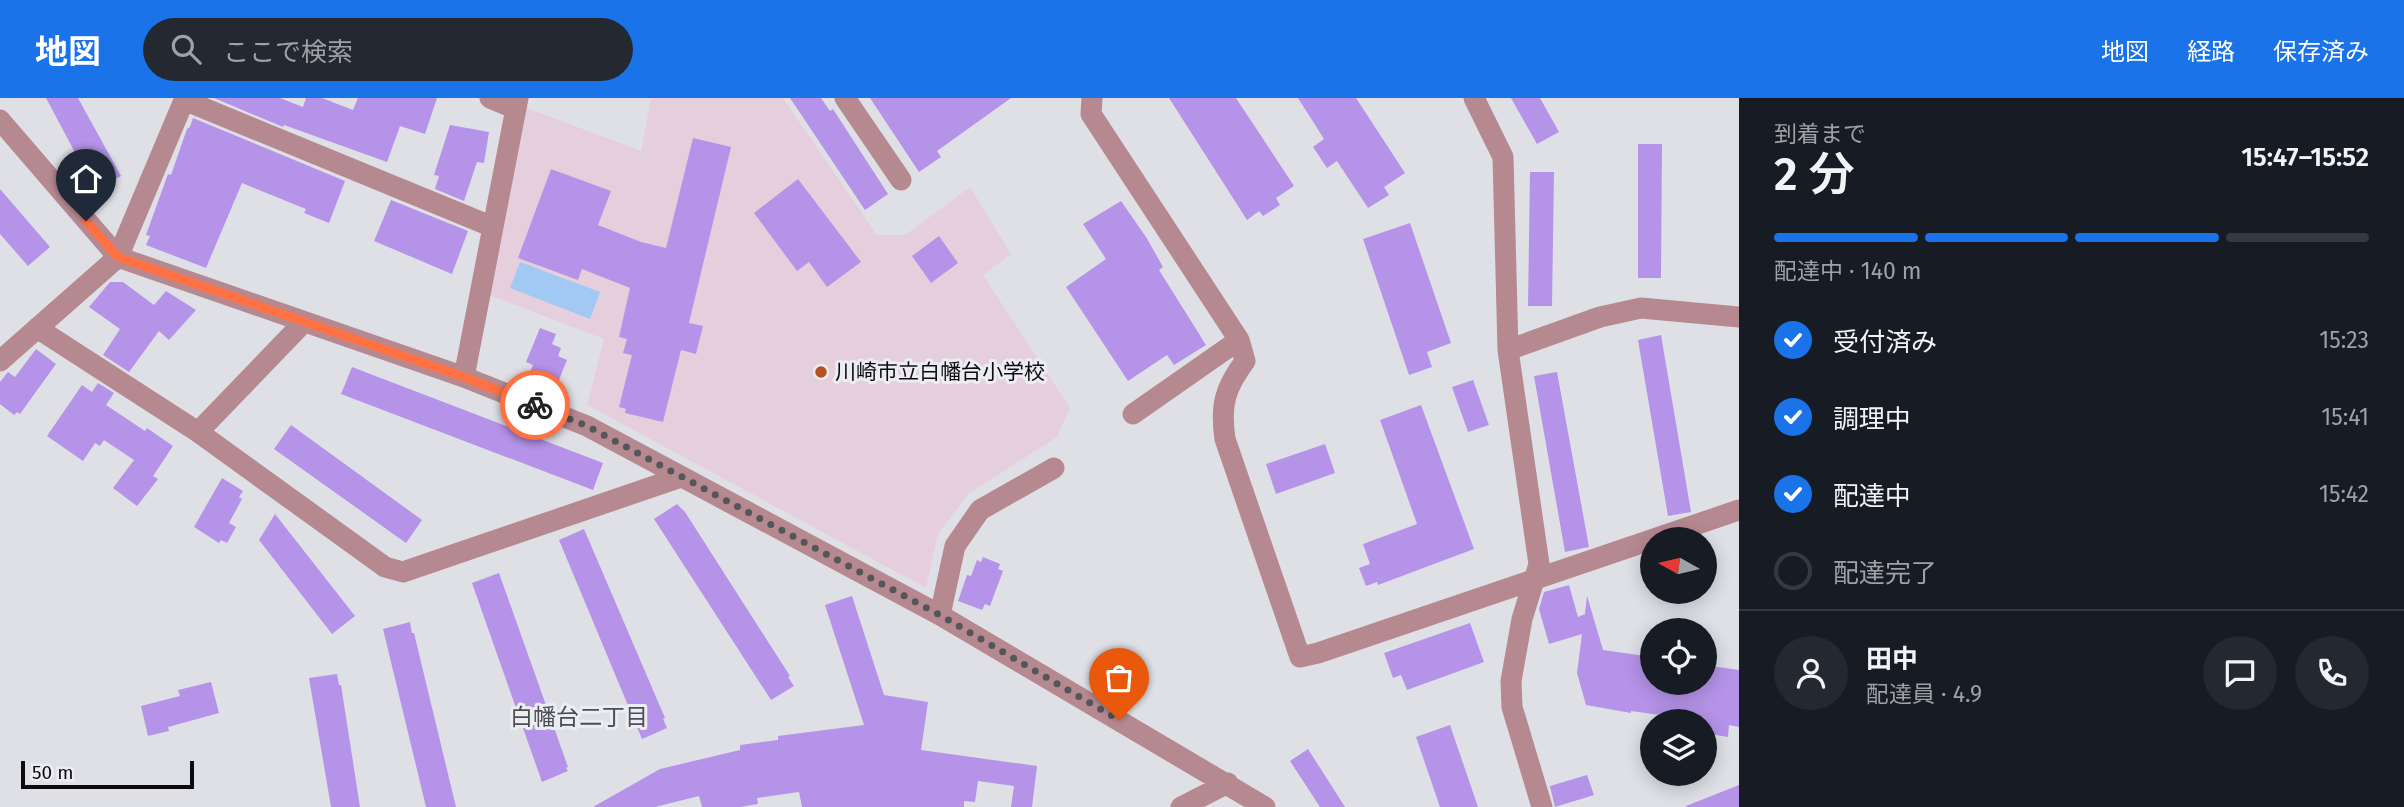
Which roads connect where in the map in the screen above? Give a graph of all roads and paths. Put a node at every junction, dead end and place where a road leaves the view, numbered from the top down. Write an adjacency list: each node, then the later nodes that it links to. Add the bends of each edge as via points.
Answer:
1 (490, 98): 6 (street)
2 (845, 98): 8 (street)
3 (1474, 98): 15 (street, via 1503,157)
4 (184, 99): 9 (street); 10 (street)
5 (1094, 99): 14 (street, via 1091,114)
6 (517, 103): 9 (street)
7 (0, 120): 10 (street)
8 (901, 180)
9 (493, 227): 17 (street)
10 (118, 257): 12 (street); 13 (street)
11 (1739, 317): 15 (street, via 1642,308 1600,317)
12 (304, 322): 17 (street); 19 (street)
13 (37, 328): 16 (street); 19 (street)
14 (1239, 340): 18 (street); 23 (street, via 1245,361 1225,398 1225,439 1300,657)
15 (1508, 350): 23 (street, via 1539,564)
16 (0, 361)
17 (464, 377): 21 (street, via 587,426)
18 (1133, 414)
19 (198, 432): 21 (street, via 385,567 403,572)
20 (1054, 468): 24 (street, via 980,510 955,546)
21 (681, 477): 24 (street)
22 (1739, 510): 23 (street)
23 (1535, 580): 28 (street, via 1522,619 1511,681 1513,707)
24 (940, 615): 25 (street)
25 (1228, 783): 26 (street); 27 (street)
26 (1181, 807)
27 (1265, 807)
28 (1542, 807)

